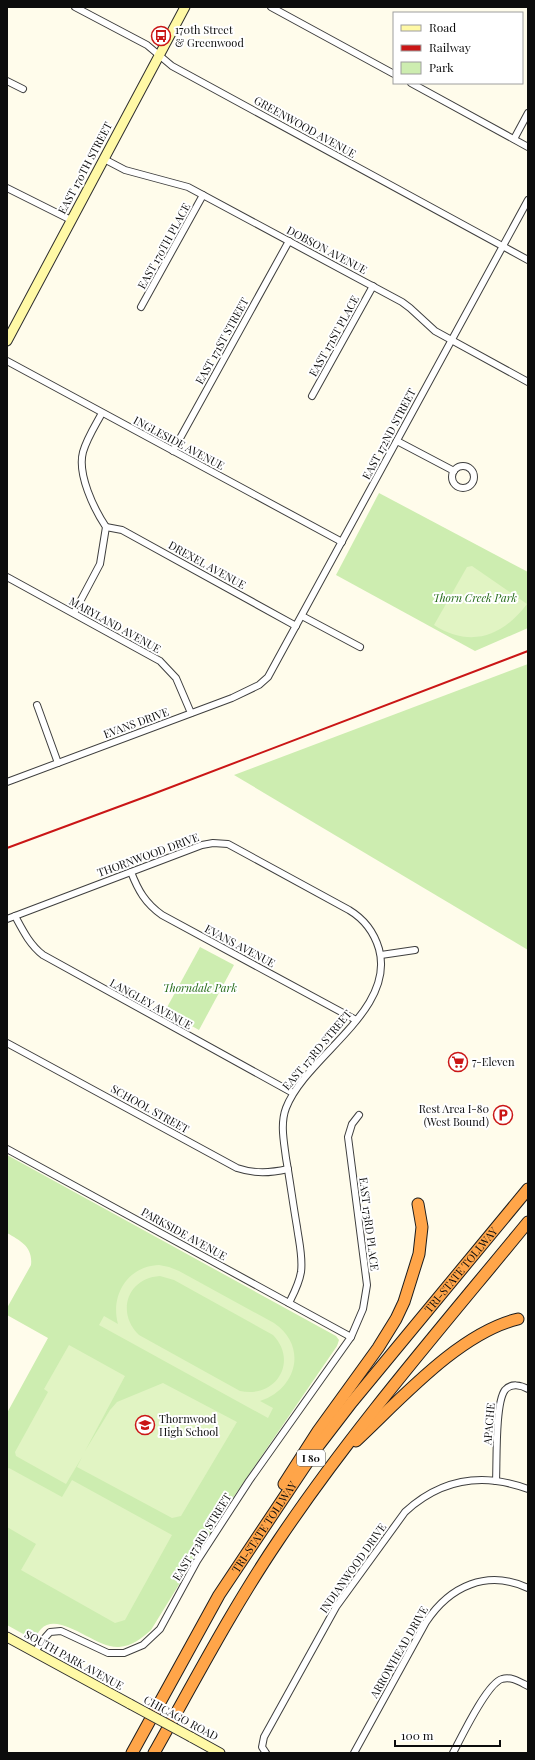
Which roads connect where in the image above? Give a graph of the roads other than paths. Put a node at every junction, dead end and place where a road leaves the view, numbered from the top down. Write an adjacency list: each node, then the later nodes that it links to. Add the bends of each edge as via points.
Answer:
1 (75, 7): 4 (street, GREENWOOD AVENUE, via 147,45)
2 (185, 7): 4 (street, EAST 170TH STREET)
3 (271, 7): 5 (street)
4 (159, 56): 12 (street, EAST 170TH STREET); 18 (street, GREENWOOD AVENUE, via 172,66)
5 (393, 73)
6 (7, 81): 8 (street)
7 (413, 84): 10 (street)
8 (22, 89)
9 (528, 113): 10 (street)
10 (514, 139): 11 (street)
11 (528, 147)
12 (104, 159): 14 (street, DOBSON AVENUE, via 125,170 182,184); 16 (street, EAST 170TH STREET)
13 (7, 188): 16 (street)
14 (203, 195): 17 (street, DOBSON AVENUE); 21 (street, EAST 170TH PLACE)
15 (528, 200): 18 (street, EAST 172ND STREET)
16 (71, 220): 23 (street, EAST 170TH STREET)
17 (289, 241): 20 (street, DOBSON AVENUE); 29 (street, EAST 171ST STREET)
18 (503, 246): 19 (street, GREENWOOD AVENUE); 22 (street, EAST 172ND STREET)
19 (528, 260)
20 (373, 286): 22 (street, DOBSON AVENUE, via 410,308 430,327); 26 (street, EAST 171ST PLACE)
21 (141, 307)
22 (452, 340): 25 (street, DOBSON AVENUE); 28 (street, EAST 172ND STREET)
23 (7, 341)
24 (7, 361): 27 (street, INGLESIDE AVENUE)
25 (528, 382)
26 (312, 396)
27 (102, 413): 29 (street, INGLESIDE AVENUE); 31 (street, via 85,446 82,465 92,501)
28 (397, 441): 30 (street); 32 (street, EAST 172ND STREET)
29 (173, 451): 32 (street, INGLESIDE AVENUE)
30 (454, 471)
31 (106, 527): 34 (street, via 100,564); 36 (street, DREXEL AVENUE, via 122,530)
32 (342, 542): 35 (street, EAST 172ND STREET)
33 (7, 577): 34 (street, MARYLAND AVENUE)
34 (74, 613): 40 (street, MARYLAND AVENUE, via 166,666 176,678)
35 (302, 616): 36 (street, EAST 172ND STREET); 37 (street)
36 (296, 626): 38 (street, EAST 172ND STREET)
37 (360, 647)
38 (268, 677): 40 (street, EVANS DRIVE, via 252,689)
39 (36, 705): 41 (street)
40 (191, 713): 41 (street, EVANS DRIVE)
41 (58, 763): 42 (street, EVANS DRIVE)
42 (7, 782)
43 (131, 872): 44 (street, THORNWOOD DRIVE); 47 (street, THORNWOOD DRIVE, via 208,844 228,844 355,914 371,930); 48 (street, EVANS AVENUE, via 142,896 162,915)
44 (15, 916): 45 (street, THORNWOOD DRIVE); 50 (street, LANGLEY AVENUE, via 28,940 43,955)
45 (7, 919)
46 (415, 950): 47 (street)
47 (381, 955): 48 (street, EAST 173RD STREET, via 378,986 372,999)
48 (356, 1020): 50 (street, EAST 173RD STREET)
49 (7, 1043): 53 (street, SCHOOL STREET, via 237,1168 253,1173)
50 (293, 1093): 53 (street, EAST 173RD STREET, via 285,1109 282,1126)
51 (359, 1115): 59 (street, EAST 173RD PLACE, via 352,1124 348,1137 367,1285 363,1309)
52 (7, 1149): 57 (street, PARKSIDE AVENUE)
53 (288, 1170): 57 (street, EAST 173RD STREET, via 302,1259 298,1283)
54 (528, 1189): 64 (highway, TRI-STATE TOLLWAY / I 80, via 352,1402)
55 (418, 1204): 64 (highway, via 422,1227 420,1254 396,1319 286,1480)
56 (528, 1222): 61 (highway, TRI-STATE TOLLWAY / I 80, via 388,1391)
57 (289, 1303): 59 (street, PARKSIDE AVENUE)
58 (518, 1319): 61 (highway, via 485,1331 433,1368)
59 (351, 1337): 67 (street, EAST 173RD STREET, via 249,1481 197,1561 160,1629 143,1644 124,1653 108,1653 61,1631 50,1632)
60 (526, 1388): 62 (street, APACHE, via 519,1385 510,1387 502,1396)
61 (333, 1463): 71 (highway, TRI-STATE TOLLWAY / I 80, via 242,1597)
62 (496, 1481): 63 (street, INDIANWOOD DRIVE); 73 (street, INDIANWOOD DRIVE, via 467,1481 438,1489 421,1498 404,1512 336,1607 264,1737 262,1747)
63 (528, 1489)
64 (267, 1521): 70 (highway, TRI-STATE TOLLWAY / I 80, via 219,1595)
65 (528, 1588): 74 (street, ARROWHEAD DRIVE, via 506,1581 478,1582 453,1592 443,1600 426,1622)
66 (7, 1637): 67 (street, SOUTH PARK AVENUE)
67 (35, 1652): 69 (street, SOUTH PARK AVENUE)
68 (528, 1686): 75 (street, via 507,1678 496,1682 485,1695)
69 (130, 1704): 72 (street, CHICAGO ROAD, bridge)
70 (132, 1753)
71 (154, 1753)
72 (220, 1753)
73 (266, 1753)
74 (354, 1753)
75 (453, 1753)

